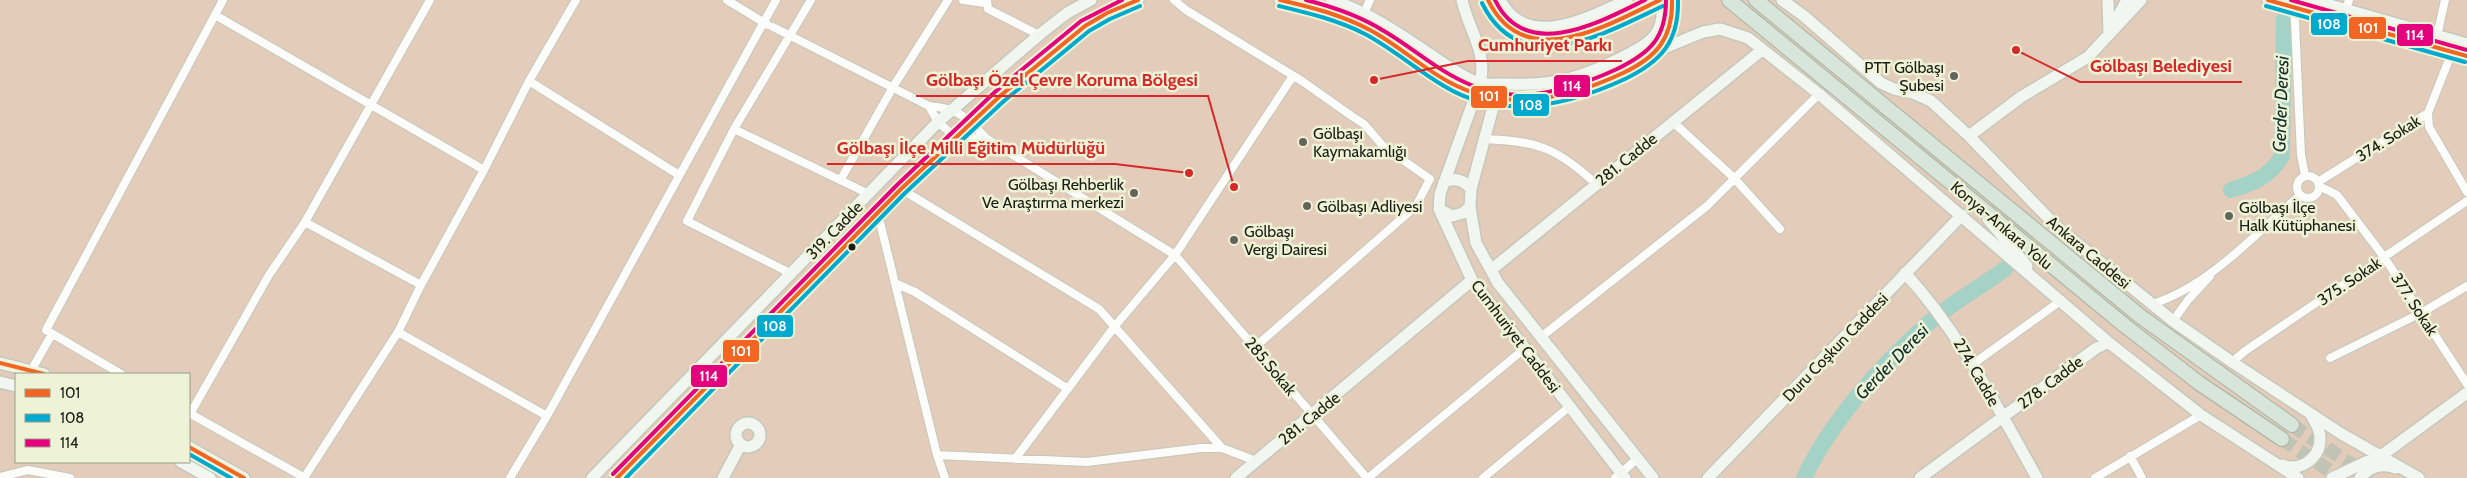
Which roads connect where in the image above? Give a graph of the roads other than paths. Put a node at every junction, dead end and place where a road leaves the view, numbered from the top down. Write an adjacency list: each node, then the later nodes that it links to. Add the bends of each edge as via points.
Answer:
1 (223, 0): 35 (street)
2 (430, 0): 54 (street)
3 (576, 0): 47 (street)
4 (727, 0): 36 (street)
5 (776, 0): 36 (street)
6 (811, 0): 39 (street)
7 (948, 0): 50 (street)
8 (963, 0): 31 (street)
9 (1091, 0): 37 (street, 319. Cadde, via 1067,13)
10 (1138, 0): 60 (street, 319. Cadde, via 1085,26)
11 (1174, 0): 46 (street)
12 (1280, 0): 52 (street, via 1356,23)
13 (1331, 0): 34 (street)
14 (1370, 0): 34 (street)
15 (1462, 0): 48 (street, Cumhuriyet Caddesi, via 1480,50 1483,67)
16 (1488, 0): 19 (street, via 1500,20 1513,30 1534,38 1558,40 1579,35)
17 (1500, 0): 18 (street, via 1514,18 1549,28 1579,22)
18 (1628, 0)
19 (1661, 0): 49 (street, via 1659,28 1649,43 1579,78 1540,85)
20 (1672, 0): 43 (street, via 1671,25 1666,41)
21 (1729, 0): 82 (highway, Konya-Ankara Yolu)
22 (1756, 0): 131 (highway, via 2140,316)
23 (1782, 0): 62 (street, Ankara Caddesi, via 1881,83 1930,101)
24 (2108, 0): 38 (street)
25 (2118, 0): 38 (street)
26 (2127, 0): 38 (street)
27 (2141, 0): 38 (street)
28 (2268, 0): 32 (street)
29 (2312, 0): 33 (street)
30 (2445, 0): 40 (street)
31 (986, 1): 37 (street, via 988,9)
32 (2295, 4): 44 (street); 68 (street, via 2300,155)
33 (2348, 5): 40 (street)
34 (1364, 13): 48 (street)
35 (215, 15): 54 (street); 106 (street, via 46,330)
36 (764, 23): 39 (street); 67 (street)
37 (1039, 35): 56 (street, 319. Cadde)
38 (2108, 35): 62 (street, via 2088,58 2021,97)
39 (790, 36): 50 (street); 61 (street)
40 (2438, 36): 41 (street)
41 (2467, 44)
42 (1762, 50): 43 (street, via 1748,38 1720,29 1703,32); 51 (street); 58 (street, 281. Cadde)
43 (1657, 51): 53 (street, via 1623,73 1578,93 1536,99)
44 (2452, 52): 45 (street); 57 (street, 374. Sokak)
45 (2467, 56)
46 (1293, 76): 76 (street, via 1364,124 1382,146 1430,179); 89 (street)
47 (529, 81): 66 (street); 67 (street)
48 (1480, 83): 49 (street); 52 (street, Cumhuriyet Caddesi)
49 (1497, 84): 53 (street, Cumhuriyet Caddesi)
50 (894, 87): 55 (street); 70 (street)
51 (1819, 94): 69 (street); 86 (street)
52 (1476, 95): 53 (street); 71 (street, Cumhuriyet Caddesi)
53 (1495, 98): 65 (street, Cumhuriyet Caddesi)
54 (372, 106): 66 (street); 87 (street)
55 (929, 106): 56 (street); 59 (street)
56 (953, 109): 59 (street, 319. Cadde); 60 (street)
57 (2428, 113): 73 (street, 374. Sokak); 77 (street, via 2429,127)
58 (1672, 121): 69 (street); 72 (street, 281. Cadde)
59 (938, 122): 63 (street); 78 (street, 319. Cadde)
60 (971, 122): 63 (street, 319. Cadde); 64 (street)
61 (734, 129): 70 (street); 94 (street, via 686,221)
62 (1969, 136): 101 (street, Ankara Caddesi, via 2057,227)
63 (955, 138): 64 (street); 74 (street, 319. Cadde)
64 (987, 139): 89 (street, 285.Sokak)
65 (1483, 139): 72 (street, via 1540,145 1564,156); 75 (street, Cumhuriyet Caddesi)
66 (484, 170): 97 (street)
67 (679, 175): 129 (street)
68 (2306, 175): 73 (street, via 2312,176); 79 (street, via 2296,185)
69 (1734, 178): 88 (street); 107 (street, via 1707,206)
70 (841, 179): 78 (street)
71 (1444, 182): 75 (street, via 1462,180); 80 (street, Cumhuriyet Caddesi)
72 (1596, 184): 92 (street, 281. Cadde)
73 (2318, 184): 79 (street, via 2314,196); 90 (street, 377. Sokak, via 2337,195)
74 (901, 189): 85 (street, 319. Cadde); 104 (street, via 1099,309)
75 (1471, 189): 83 (street, Cumhuriyet Caddesi)
76 (1423, 192): 80 (street); 109 (street, via 1416,206)
77 (2467, 192)
78 (869, 194): 94 (street, 319. Cadde)
79 (2300, 195): 91 (street)
80 (1439, 196): 84 (street, Cumhuriyet Caddesi)
81 (2467, 201): 90 (street, 375. Sokak)
82 (1976, 204): 100 (street); 132 (highway, Konya-Ankara Yolu, via 2184,372)
83 (1470, 207): 84 (street, via 1464,213 1452,216); 92 (street, Cumhuriyet Caddesi, via 1476,243)
84 (1439, 209): 95 (street, Cumhuriyet Caddesi)
85 (878, 214): 96 (street); 99 (street, 319. Cadde)
86 (1962, 215): 93 (street, Duru Coşkun Caddesi); 100 (street)
87 (305, 222): 97 (street); 124 (street, via 269,275)
88 (1780, 229)
89 (1175, 255): 104 (street); 109 (street, 285.Sokak)
90 (2384, 257): 102 (street, 377. Sokak); 112 (street, 375. Sokak)
91 (2222, 264): 101 (street, via 2172,296); 103 (street, via 2192,295)
92 (1490, 270): 107 (street, Cumhuriyet Caddesi)
93 (1905, 273): 114 (street, 274. Cadde, via 1941,315); 161 (street, Duru Coşkun Caddesi)
94 (789, 277): 99 (street); 153 (street, 319. Cadde)
95 (1472, 280): 110 (street, Cumhuriyet Caddesi); 127 (street, 281. Cadde)
96 (897, 284): 121 (street, via 915,292); 136 (street)
97 (421, 285): 105 (street)
98 (2467, 286): 102 (street)
99 (807, 288): 154 (street, 319. Cadde)
100 (2055, 299): 108 (street); 114 (street)
101 (2152, 304): 103 (street, Ankara Caddesi)
102 (2421, 313): 111 (street); 119 (street, 377. Sokak)
103 (2173, 321): 112 (street, Ankara Caddesi)
104 (1115, 326): 121 (street); 135 (street)
105 (398, 332): 129 (street); 151 (street)
106 (52, 334): 115 (street); 117 (street)
107 (1541, 338): 140 (street, Cumhuriyet Caddesi)
108 (2108, 342): 128 (street); 130 (street, 278. Cadde)
109 (1255, 347): 127 (street, 285.Sokak)
110 (1524, 349): 123 (street, Cumhuriyet Caddesi); 158 (street)
111 (2330, 358)
112 (2232, 362): 125 (street, Ankara Caddesi)
113 (0, 363): 115 (street)
114 (1973, 364): 130 (street, 274. Cadde)
115 (32, 370): 116 (street)
116 (41, 373)
117 (119, 373)
118 (0, 382): 120 (street)
119 (2467, 384)
120 (15, 386)
121 (1068, 389): 139 (street)
122 (2467, 393): 138 (street)
123 (1569, 407): 144 (street, Cumhuriyet Caddesi); 159 (street)
124 (190, 412)
125 (2310, 413): 138 (street, Ankara Caddesi); 143 (street, via 2320,430 2317,451 2298,468)
126 (190, 415): 151 (street)
127 (1313, 415): 141 (street, 281. Cadde); 158 (street, 285.Sokak)
128 (2201, 415): 137 (street); 143 (street)
129 (548, 416): 152 (street)
130 (2003, 417): 146 (street, 278. Cadde); 162 (street, 274. Cadde)
131 (2292, 426)
132 (2282, 439)
133 (741, 444): 155 (street)
134 (190, 447): 150 (street)
135 (1222, 448): 139 (street, via 1087,462); 141 (street)
136 (937, 455): 139 (street); 156 (street)
137 (2130, 456): 163 (street); 164 (street)
138 (2380, 456): 147 (street, Ankara Caddesi); 166 (street)
139 (1014, 459)
140 (1637, 459): 144 (street); 160 (street, Cumhuriyet Caddesi)
141 (1256, 461): 157 (street, 281. Cadde)
142 (183, 463): 149 (street)
143 (2276, 463): 165 (street)
144 (1620, 476)
145 (0, 477): 148 (street, via 28,470)
146 (1925, 477)
147 (2417, 477): 167 (street, via 2383,466 2374,467)
148 (70, 478)
149 (210, 478)
150 (244, 478)
151 (304, 478)
152 (510, 478)
153 (592, 478)
154 (617, 478)
155 (723, 478)
156 (945, 478)
157 (1236, 478)
158 (1367, 478)
159 (1483, 478)
160 (1652, 478)
161 (1708, 478)
162 (2037, 478)
163 (2096, 478)
164 (2142, 478)
165 (2298, 478)
166 (2332, 478)
167 (2360, 478)

